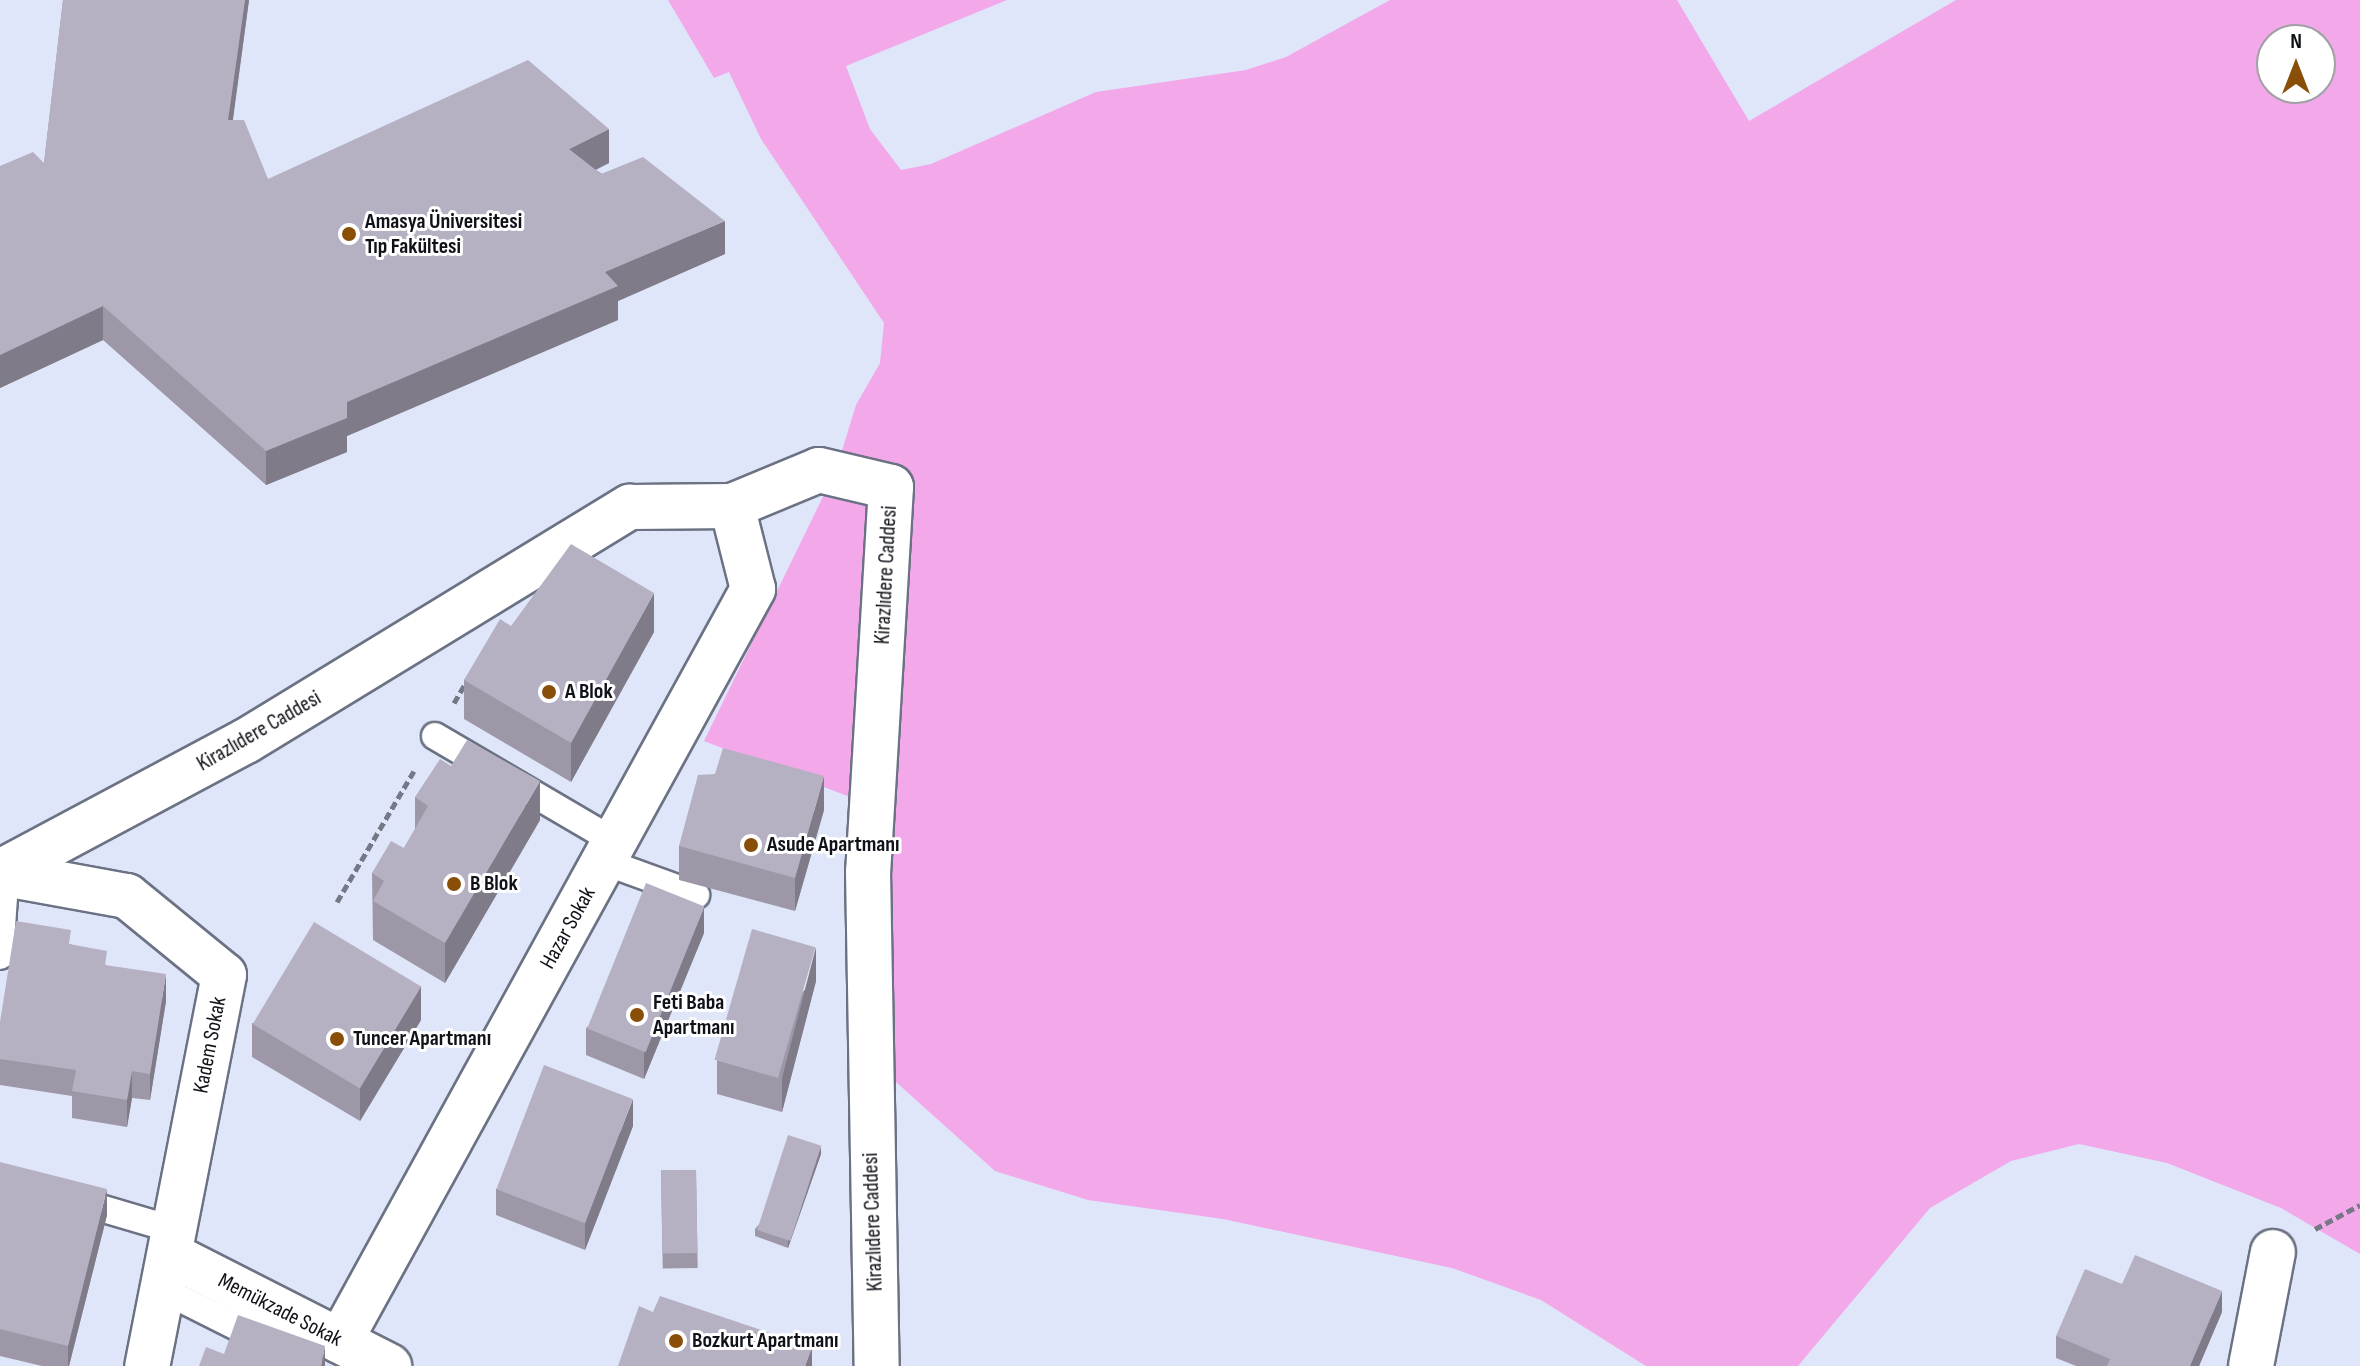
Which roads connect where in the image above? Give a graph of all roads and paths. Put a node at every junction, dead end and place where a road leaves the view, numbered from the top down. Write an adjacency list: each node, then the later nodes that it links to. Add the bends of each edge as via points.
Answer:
1 (732, 506): 3 (street, Hazar Sokak, via 753,589); 4 (street, Kirazlıdere Caddesi, via 630,507 246,741); 14 (street, Kirazlıdere Caddesi, via 819,470 891,487 868,871)
2 (435, 736): 3 (lane)
3 (610, 852): 5 (lane); 10 (street, Hazar Sokak)
4 (3, 871): 6 (lane); 9 (street, Kadem Sokak, via 127,896 224,975)
5 (696, 895)
6 (0, 956)
7 (44, 1192): 9 (lane)
8 (2273, 1252): 15 (street)
9 (170, 1258): 10 (street, Memükzade Sokak); 11 (lane); 12 (street, Kadem Sokak)
10 (340, 1341): 13 (street, Memükzade Sokak)
11 (270, 1344)
12 (147, 1366)
13 (389, 1366)
14 (877, 1366)
15 (2251, 1366)

